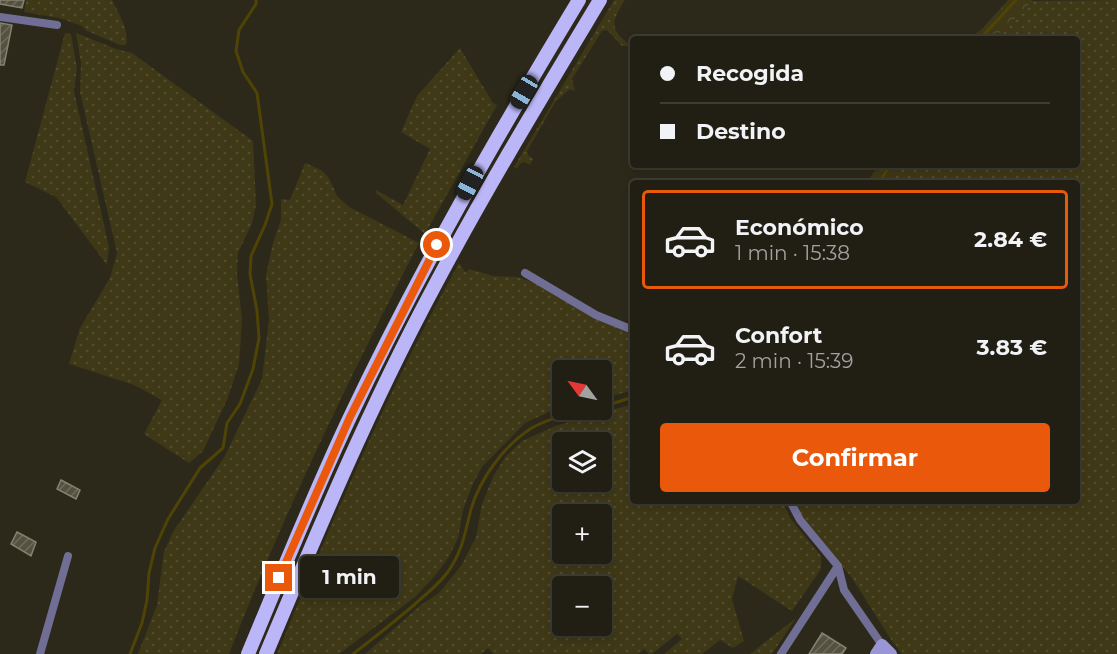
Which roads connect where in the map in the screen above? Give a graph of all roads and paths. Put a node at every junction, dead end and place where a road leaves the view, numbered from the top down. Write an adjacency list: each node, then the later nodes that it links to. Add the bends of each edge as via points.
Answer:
1 (579, 0): 12 (main road, via 470,183 415,286 303,520)
2 (600, 0): 13 (main road, via 433,288 325,513)
3 (0, 17): 4 (street)
4 (57, 25)
5 (525, 273): 6 (street, via 596,315)
6 (630, 329)
7 (792, 504): 9 (street)
8 (68, 556): 11 (street)
9 (838, 566): 10 (street, via 844,590); 14 (street)
10 (883, 651)
11 (40, 654)
12 (248, 654)
13 (266, 654)
14 (781, 654)

